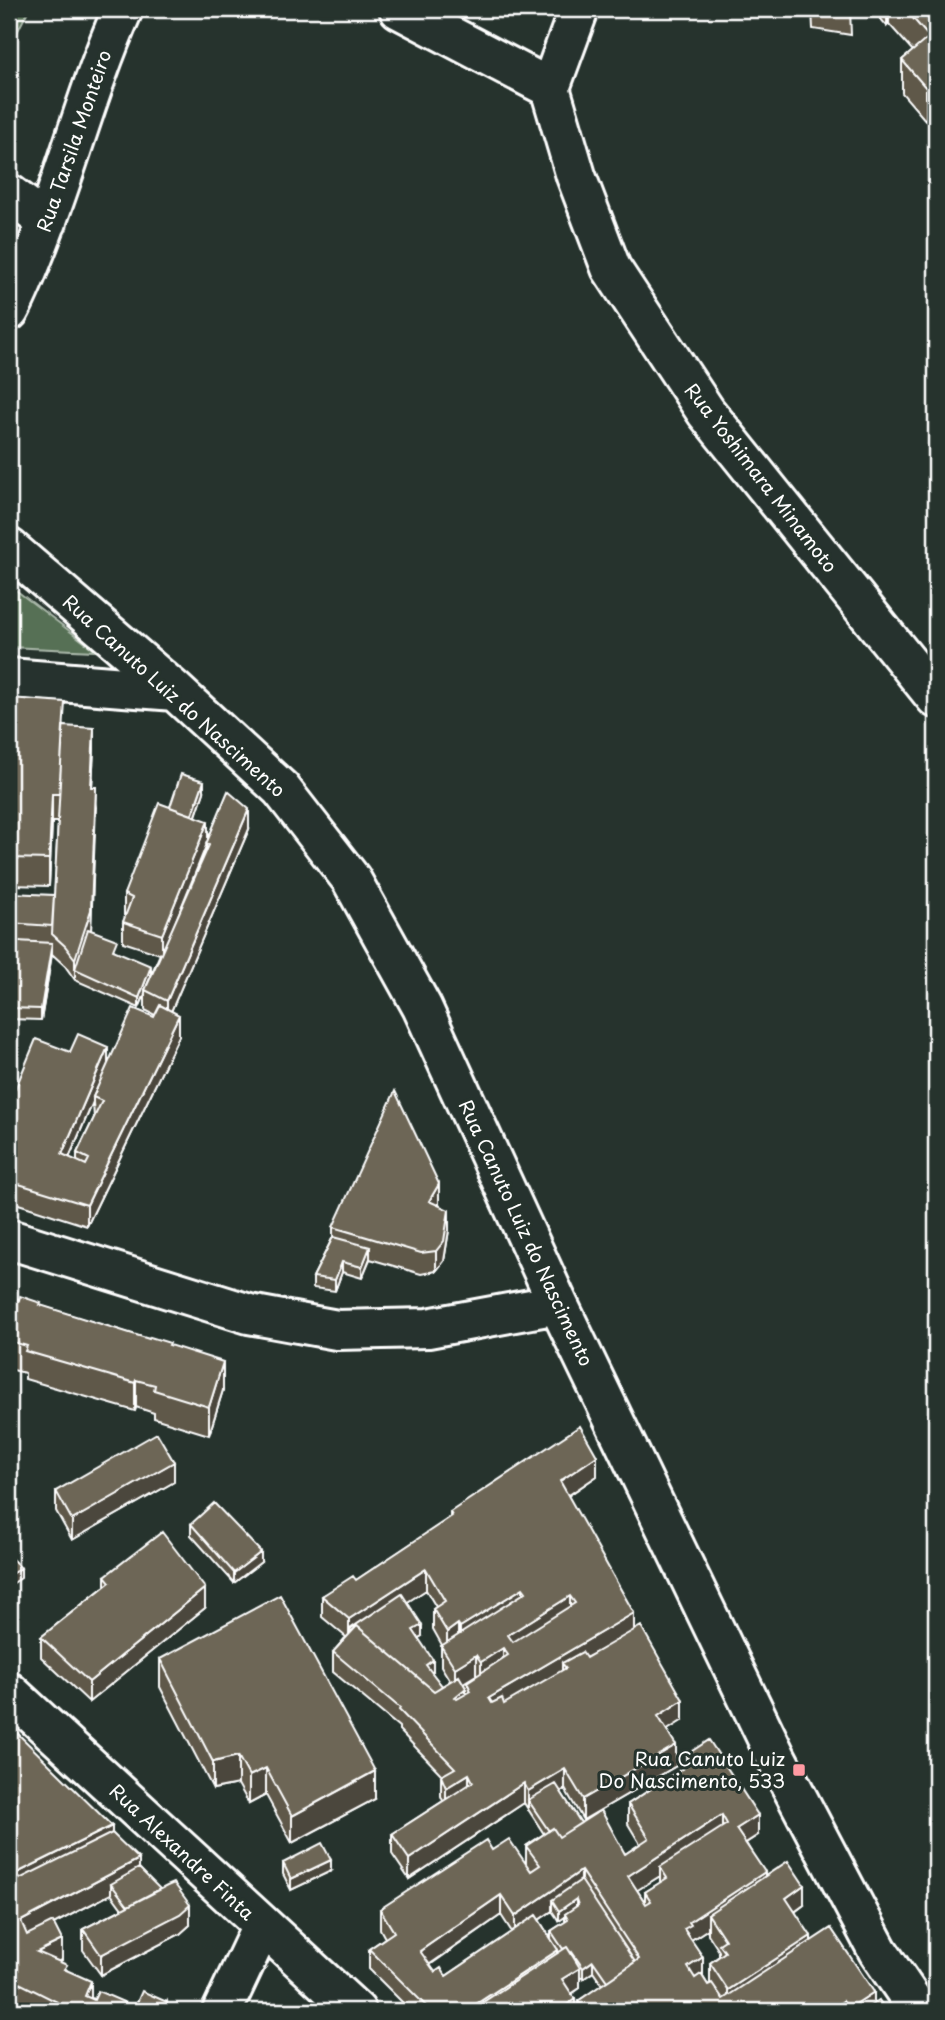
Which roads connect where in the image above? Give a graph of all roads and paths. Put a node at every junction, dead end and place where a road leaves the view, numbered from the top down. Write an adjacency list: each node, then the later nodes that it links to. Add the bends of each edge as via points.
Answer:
1 (123, 9): 6 (street, Rua Tarsila Monteiro)
2 (399, 9): 4 (street)
3 (579, 9): 4 (street)
4 (550, 88): 11 (street, Rua Yoshimara Minamoto, via 576,176 611,268 706,412)
5 (9, 194): 6 (street)
6 (47, 222): 7 (street, Rua Tarsila Monteiro)
7 (9, 312)
8 (9, 548): 10 (street, Rua Canuto Luiz do Nascimento)
9 (9, 678): 10 (street)
10 (175, 691): 13 (street, Rua Canuto Luiz do Nascimento, via 281,789 351,880 422,1007)
11 (936, 698)
12 (9, 1239): 13 (street, via 249,1314 337,1330 428,1328)
13 (558, 1304): 18 (street, Rua Canuto Luiz do Nascimento, via 776,1758 878,1951)
14 (9, 1692): 15 (street, Rua Alexandre Finta)
15 (262, 1926): 16 (street); 17 (street, Rua Alexandre Finta)
16 (222, 2011)
17 (356, 2011)
18 (919, 2011)

